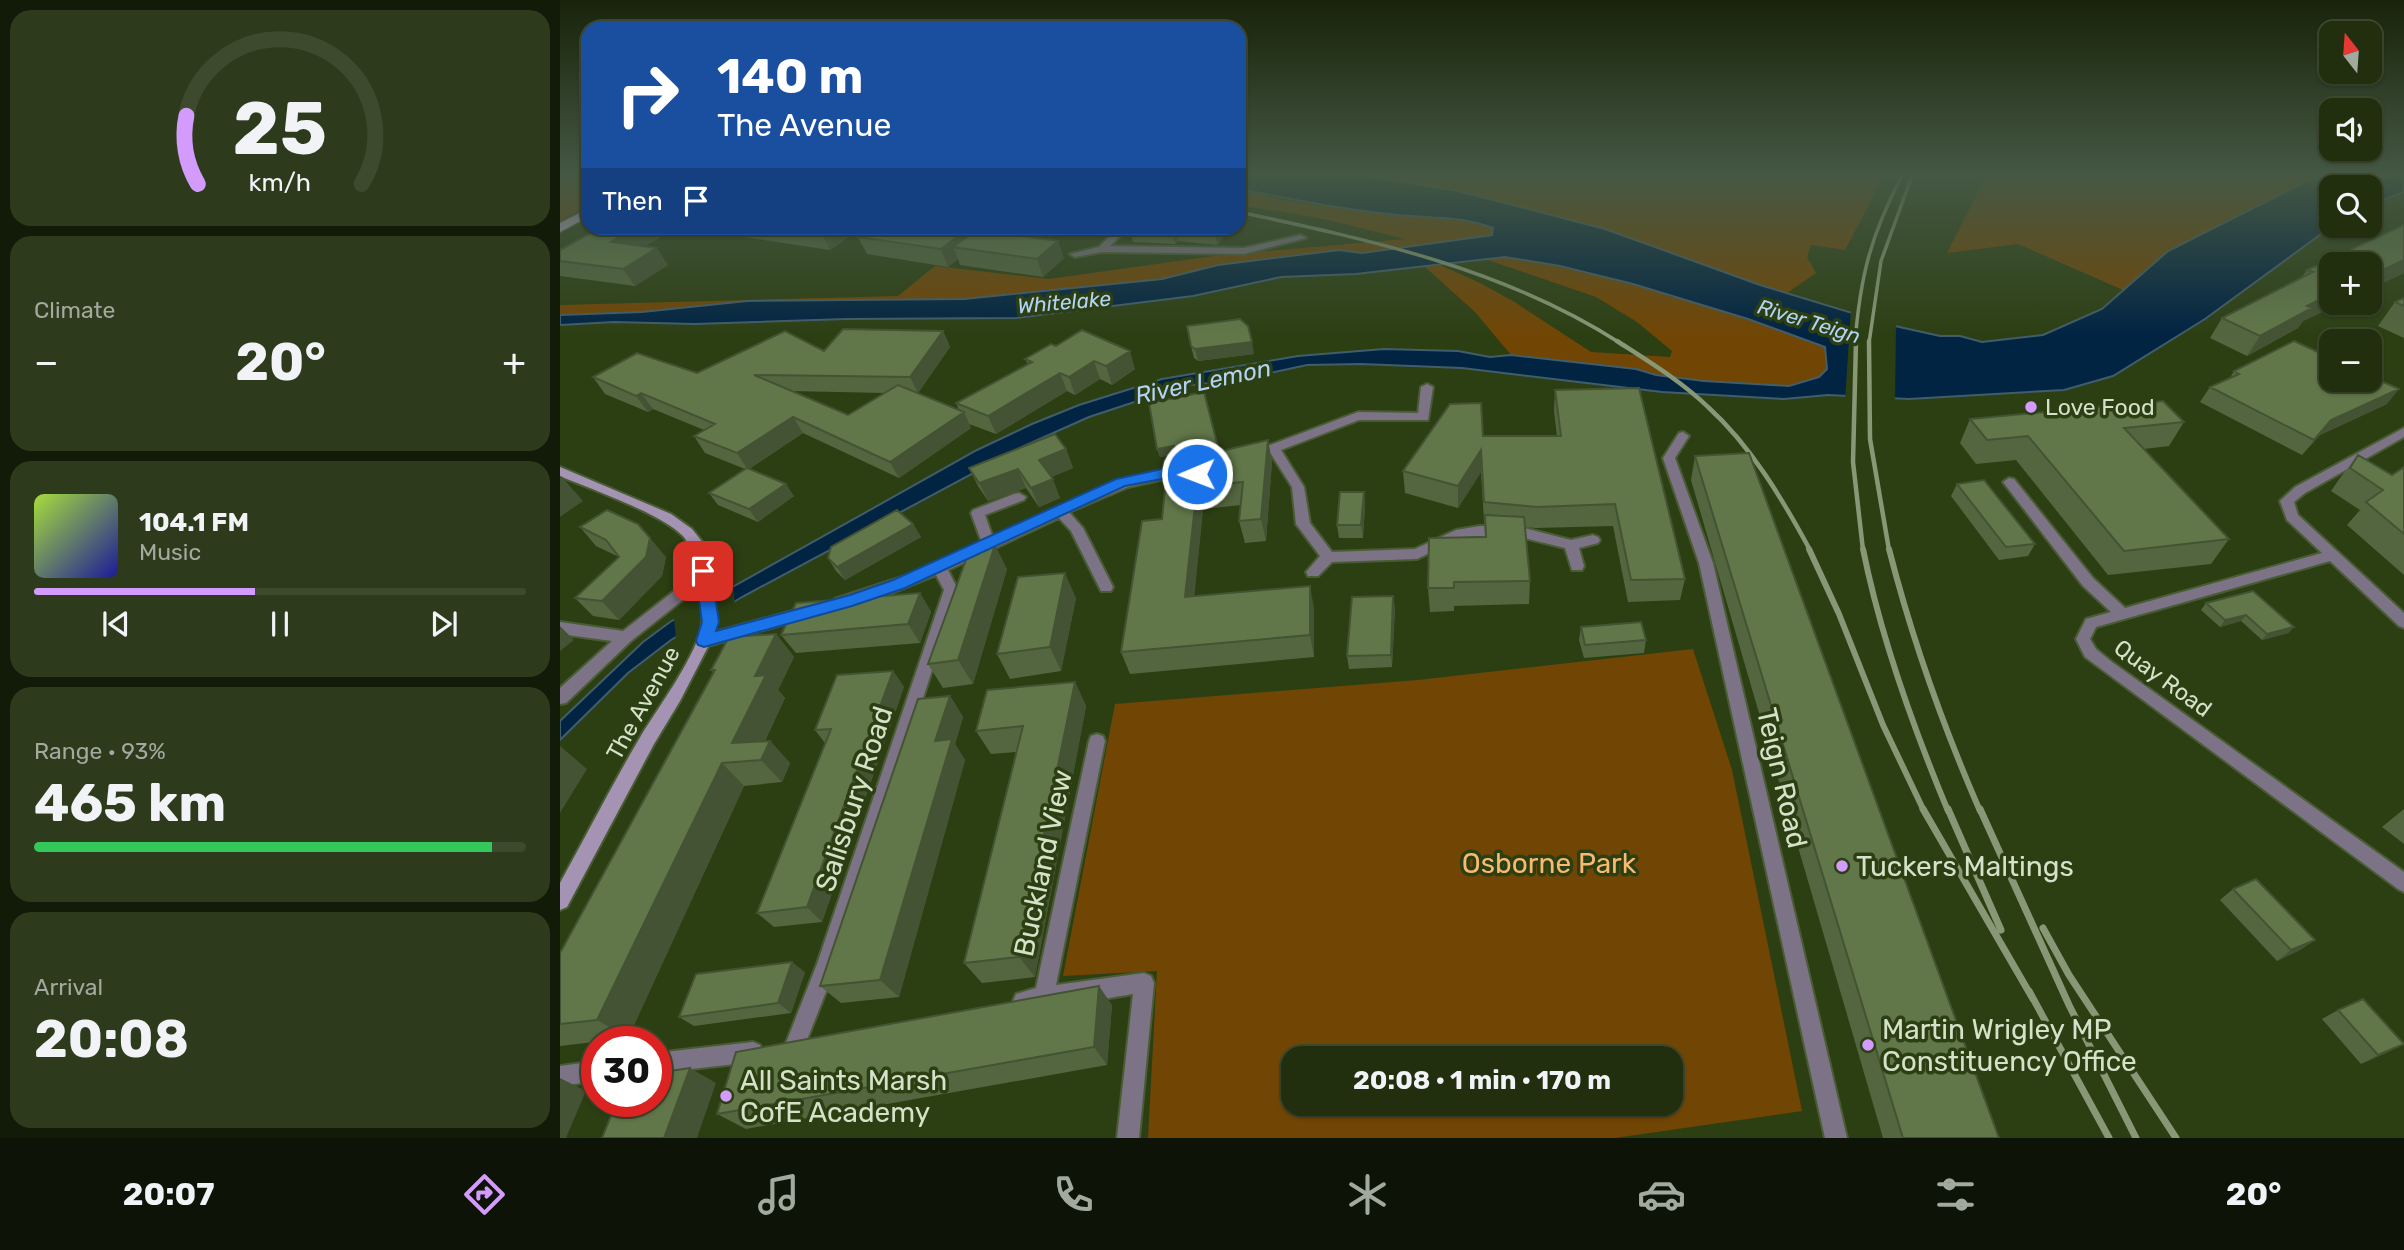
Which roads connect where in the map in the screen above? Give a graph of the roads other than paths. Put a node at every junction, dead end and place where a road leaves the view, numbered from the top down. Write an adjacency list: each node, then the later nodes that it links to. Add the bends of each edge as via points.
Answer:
1 (1116, 235): 3 (street)
2 (1301, 238): 3 (street, via 1244,251)
3 (1102, 249): 4 (street)
4 (1075, 254)
5 (1427, 387): 8 (street, via 1424,417 1358,416)
6 (2404, 432): 18 (street, via 2287,501 2292,517)
7 (1683, 436): 42 (street, Teign Road, via 1669,458 1706,563)
8 (1275, 450): 9 (street); 19 (street, via 1298,487 1303,524)
9 (1236, 461)
10 (560, 471): 20 (main road, The Avenue, via 666,517 687,532)
11 (1197, 474): 14 (street, via 1162,474 1121,482)
12 (2010, 482): 25 (street, via 2088,582)
13 (1019, 497): 16 (street, via 978,513)
14 (1060, 511): 16 (street); 24 (street, via 1076,528)
15 (1593, 540): 17 (street)
16 (989, 545): 22 (street)
17 (1571, 545): 19 (street, via 1524,533 1480,531 1461,533 1417,554); 21 (street)
18 (2333, 555): 25 (street, Quay Road); 26 (street)
19 (1328, 557): 23 (street)
20 (702, 560): 28 (street, via 679,595); 29 (main road, The Avenue, via 710,622)
21 (1577, 566)
22 (939, 567): 29 (street, via 824,608); 37 (street, Salisbury Road, via 951,590 827,964)
23 (1313, 572)
24 (1106, 587)
25 (2121, 613): 32 (street, Quay Road, via 2091,623 2083,639 2090,653)
26 (2404, 622)
27 (560, 628): 28 (street)
28 (626, 637): 30 (street)
29 (704, 641): 33 (main road, The Avenue)
30 (560, 698)
31 (1097, 741): 34 (street, Buckland View)
32 (2404, 883)
33 (560, 901)
34 (1044, 996): 35 (street); 41 (street, via 1144,982)
35 (1008, 1005)
36 (820, 1044): 37 (street)
37 (781, 1049): 38 (street)
38 (672, 1061)
39 (581, 1073): 40 (street)
40 (560, 1076)
41 (1128, 1138)
42 (1836, 1138)

